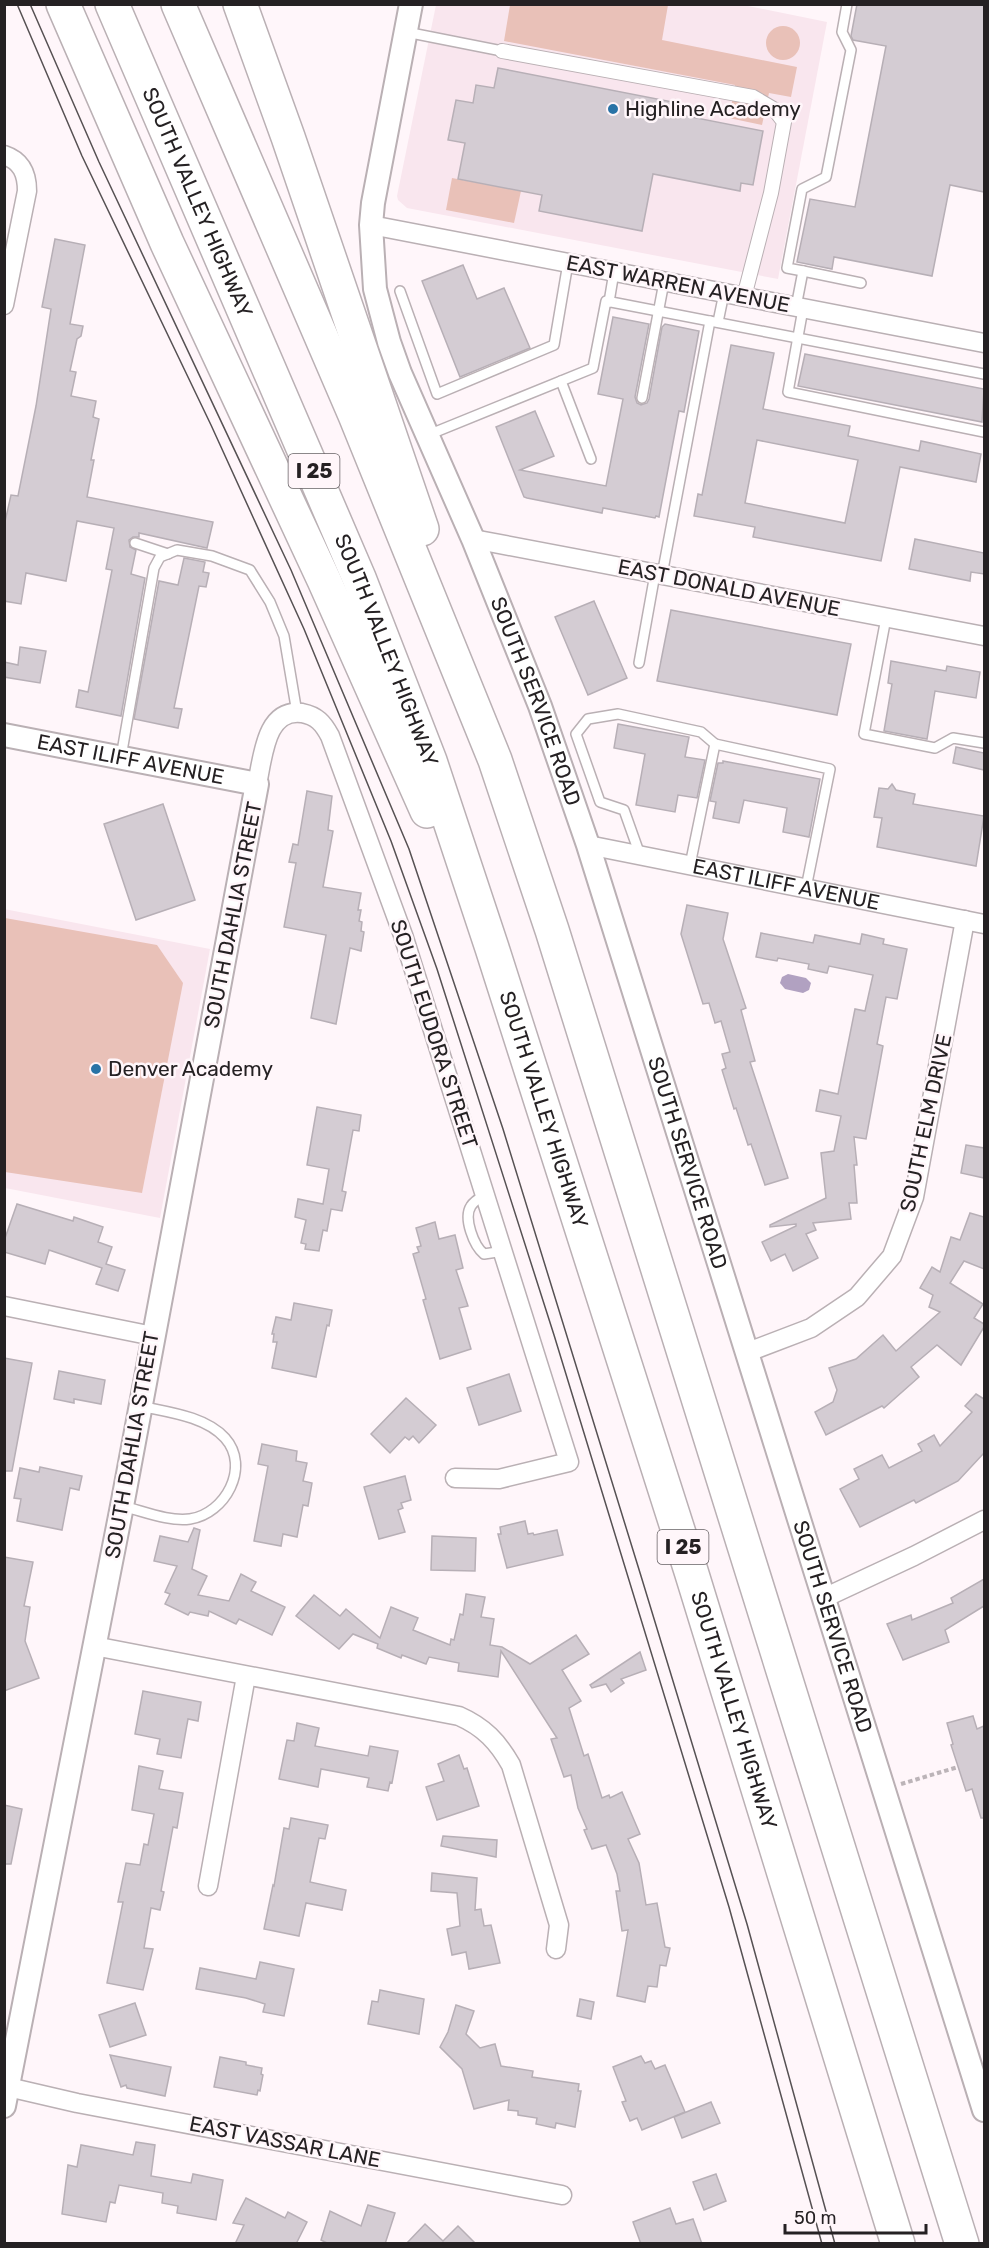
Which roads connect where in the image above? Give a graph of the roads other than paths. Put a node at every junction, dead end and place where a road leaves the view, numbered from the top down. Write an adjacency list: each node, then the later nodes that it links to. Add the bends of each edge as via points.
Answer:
1 (63, 4): 57 (highway, via 166,243)
2 (112, 4): 57 (highway, SOUTH VALLEY HIGHWAY / I 25, via 390,653)
3 (178, 4): 49 (highway, I 25, via 355,415)
4 (240, 4): 49 (highway, via 407,481)
5 (411, 4): 7 (street)
6 (847, 4): 12 (lane, via 842,32 851,50 826,177 802,189 787,268)
7 (406, 32): 8 (lane); 10 (street)
8 (502, 51): 18 (street, via 753,97 775,110 784,122 771,193)
9 (4, 155): 20 (street, via 22,166 27,178)
10 (371, 225): 11 (street, EAST WARREN AVENUE); 24 (street, SOUTH SERVICE ROAD, via 372,273)
11 (568, 263): 13 (street, EAST WARREN AVENUE); 30 (lane, via 554,345 437,394)
12 (803, 271): 15 (lane); 22 (lane)
13 (614, 272): 14 (street, EAST WARREN AVENUE); 19 (lane)
14 (664, 282): 17 (street, EAST WARREN AVENUE); 23 (lane)
15 (861, 283)
16 (400, 291): 21 (lane)
17 (724, 293): 18 (street, EAST WARREN AVENUE); 25 (lane)
18 (744, 297): 22 (street, EAST WARREN AVENUE)
19 (609, 302): 23 (lane); 29 (lane, via 606,301 593,368)
20 (4, 305)
21 (406, 307): 24 (lane); 30 (lane)
22 (800, 308): 26 (lane); 27 (street, EAST WARREN AVENUE)
23 (658, 311): 25 (lane); 32 (lane)
24 (381, 315): 31 (street, SOUTH SERVICE ROAD, via 397,363)
25 (714, 322): 26 (lane); 39 (lane)
26 (798, 338): 28 (lane); 33 (lane, via 788,392)
27 (984, 343)
28 (984, 374)
29 (561, 381): 34 (lane); 35 (lane)
30 (436, 391): 31 (lane)
31 (419, 398): 34 (street, SOUTH SERVICE ROAD)
32 (642, 398)
33 (984, 432)
34 (428, 435): 36 (street, SOUTH SERVICE ROAD)
35 (591, 459)
36 (473, 539): 39 (street, EAST DONALD AVENUE); 45 (street, SOUTH SERVICE ROAD)
37 (135, 543): 38 (lane)
38 (168, 554): 43 (lane, via 177,550 212,556 250,570 270,602 284,636); 48 (lane, via 160,557 154,568)
39 (659, 575): 40 (street, EAST DONALD AVENUE); 42 (lane)
40 (886, 618): 41 (street, EAST DONALD AVENUE); 46 (lane, via 864,734 935,748 953,738)
41 (984, 636)
42 (639, 663)
43 (297, 713): 50 (street, via 283,715 274,724); 62 (street, SOUTH EUDORA STREET, via 311,715 323,723 330,736 403,934 569,1462 499,1479)
44 (4, 735): 48 (street, EAST ILIFF AVENUE)
45 (564, 738): 47 (lane, via 588,719 618,714 701,732); 51 (street, SOUTH SERVICE ROAD); 52 (lane, via 600,802 624,810)
46 (984, 743)
47 (715, 744): 53 (lane); 54 (lane, via 830,769)
48 (121, 758): 50 (street, EAST ILIFF AVENUE)
49 (495, 760): 72 (highway, I 25, via 552,930)
50 (257, 784): 59 (street, SOUTH DAHLIA STREET)
51 (588, 845): 52 (street, EAST ILIFF AVENUE); 60 (street, SOUTH SERVICE ROAD)
52 (640, 855): 53 (street, EAST ILIFF AVENUE)
53 (690, 865): 54 (street, EAST ILIFF AVENUE)
54 (806, 888): 55 (street, EAST ILIFF AVENUE)
55 (965, 920): 56 (street, EAST ILIFF AVENUE); 60 (street, SOUTH ELM DRIVE, via 914,1197 892,1256 857,1297 820,1322)
56 (984, 924)
57 (492, 948): 73 (highway, SOUTH VALLEY HIGHWAY / I 25)
58 (4, 1306): 59 (street)
59 (153, 1336): 61 (street, SOUTH DAHLIA STREET)
60 (748, 1352): 65 (street, SOUTH SERVICE ROAD)
61 (140, 1406): 63 (street, SOUTH DAHLIA STREET); 63 (lane, via 182,1415 225,1438 234,1452 232,1483 224,1500 209,1513 189,1519)
62 (455, 1478)
63 (122, 1506): 66 (street, SOUTH DAHLIA STREET)
64 (984, 1520): 65 (street)
65 (824, 1598): 71 (street, SOUTH SERVICE ROAD)
66 (94, 1646): 67 (street); 70 (street, SOUTH DAHLIA STREET)
67 (246, 1676): 68 (street); 69 (street, via 459,1716 493,1738 511,1765 548,1882 559,1925)
68 (208, 1886)
69 (556, 1949)
70 (6, 2097): 74 (street, EAST VASSAR LANE, via 88,2105)
71 (984, 2110)
72 (928, 2131): 77 (highway, I 25); 78 (highway)
73 (869, 2148): 75 (highway); 76 (highway, SOUTH VALLEY HIGHWAY / I 25)
74 (562, 2194)
75 (889, 2244)
76 (898, 2244)
77 (962, 2244)
78 (972, 2244)

